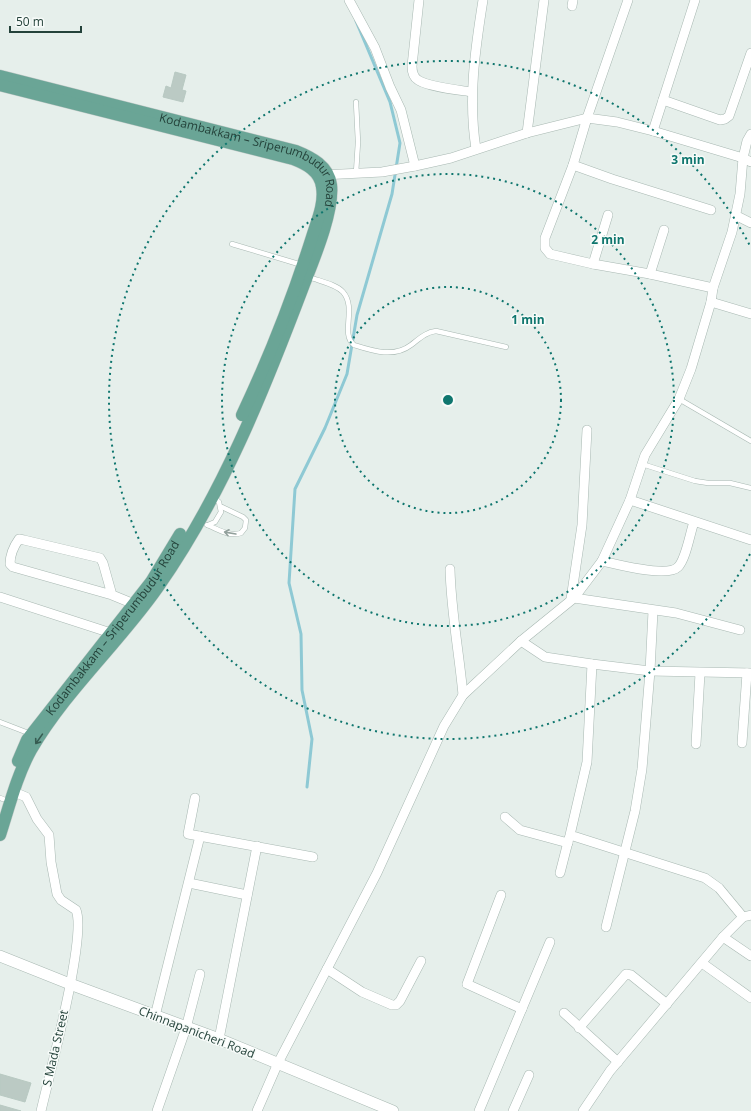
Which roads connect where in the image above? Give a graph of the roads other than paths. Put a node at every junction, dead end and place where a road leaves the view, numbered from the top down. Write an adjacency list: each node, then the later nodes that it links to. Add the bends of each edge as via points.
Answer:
1 (349, 0): 20 (street, via 375,48 401,110)
2 (419, 0): 10 (street, via 413,74 417,80 425,83)
3 (483, 0): 10 (street)
4 (544, 0): 15 (street)
5 (628, 0): 13 (street)
6 (695, 0): 11 (street)
7 (751, 53): 11 (street, via 729,116 725,119 720,120)
8 (0, 76): 22 (main road, Kodambakkam – Sriperumbudur Road, via 296,151 310,156)
9 (0, 85): 22 (main road, Kodambakkam – Sriperumbudur Road, via 293,159)
10 (472, 92): 17 (street, via 472,123)
11 (663, 100): 14 (street)
12 (356, 102): 21 (lane)
13 (587, 118): 14 (street, via 618,122); 15 (street); 19 (street)
14 (653, 131): 18 (street)
15 (527, 133): 17 (street)
16 (751, 134): 18 (street, via 747,141)
17 (476, 149): 20 (street)
18 (747, 160): 25 (street)
19 (573, 165): 23 (street); 29 (street, via 545,238 545,248 550,254)
20 (415, 166): 21 (street, via 382,172)
21 (356, 173): 22 (street)
22 (323, 174): 30 (main road, Kodambakkam – Sriperumbudur Road, via 322,204); 32 (main road, Kodambakkam – Sriperumbudur Road, via 331,185 330,206)
23 (711, 210)
24 (608, 215): 29 (street)
25 (736, 215): 26 (street); 33 (street)
26 (751, 223)
27 (664, 230): 31 (street)
28 (232, 244): 30 (lane)
29 (593, 264): 31 (street)
30 (302, 265): 53 (main road, Kodambakkam – Sriperumbudur Road, via 267,358 207,491 151,582)
31 (650, 274): 33 (street)
32 (307, 277): 36 (lane, via 344,292 349,302 348,336 354,345 391,353 407,348 425,334 436,331); 42 (main road, Kodambakkam – Sriperumbudur Road, via 275,361)
33 (713, 288): 34 (street)
34 (711, 302): 35 (street); 37 (street)
35 (751, 314)
36 (506, 347)
37 (679, 399): 39 (lane); 40 (street, via 645,454)
38 (587, 430): 52 (street, via 582,525)
39 (751, 441)
40 (642, 464): 41 (lane, via 708,484 730,483); 43 (street)
41 (751, 488)
42 (213, 497): 44 (lane); 46 (main road, Kodambakkam – Sriperumbudur Road)
43 (630, 500): 45 (street); 48 (street)
44 (222, 507): 46 (lane, via 215,522); 46 (lane, one-way to 46, via 246,520 241,533 225,533)
45 (694, 522): 47 (street); 48 (street, via 682,560 678,567 672,570 633,568)
46 (202, 523): 67 (main road, Kodambakkam – Sriperumbudur Road, one-way to 67, via 158,587 31,750)
47 (751, 540)
48 (602, 561): 52 (street)
49 (450, 568): 62 (street, via 450,602 457,634)
50 (112, 595): 50 (street, via 13,567 10,560 15,545 19,539 100,558); 53 (street)
51 (0, 597): 56 (street)
52 (572, 599): 54 (street); 57 (street)
53 (134, 604): 56 (main road, Kodambakkam – Sriperumbudur Road)
54 (653, 611): 55 (street, via 676,613); 59 (street)
55 (740, 630)
56 (111, 633): 64 (main road, Kodambakkam – Sriperumbudur Road)
57 (521, 641): 58 (street, via 545,657); 62 (street)
58 (592, 664): 59 (street); 73 (street, via 586,762)
59 (650, 671): 60 (street); 75 (street, via 642,769 635,812)
60 (700, 673): 61 (street); 66 (street)
61 (749, 673): 65 (street)
62 (464, 695): 89 (street, via 444,726 378,873)
63 (0, 722): 64 (lane)
64 (31, 734): 69 (main road, Kodambakkam – Sriperumbudur Road, via 26,740)
65 (742, 743)
66 (696, 744)
67 (14, 792): 71 (main road, Kodambakkam – Sriperumbudur Road); 91 (street, S Mada Street, via 26,797 47,830 54,886 61,900 72,906 77,913 77,947)
68 (195, 798): 72 (street, via 188,834)
69 (1, 802)
70 (505, 817): 73 (street, via 520,830)
71 (0, 835)
72 (200, 836): 74 (street); 78 (street)
73 (569, 839): 75 (street); 77 (street)
74 (257, 846): 76 (street); 80 (street)
75 (624, 852): 81 (street, via 714,882); 82 (street)
76 (313, 857)
77 (560, 873)
78 (189, 883): 80 (street); 96 (street)
79 (501, 895): 94 (street, via 467,984)
80 (247, 896): 99 (street)
81 (747, 916): 83 (street)
82 (606, 927)
83 (723, 937): 86 (street); 88 (street)
84 (550, 942): 94 (street)
85 (0, 956): 91 (street, Chinnapanicheri Road)
86 (751, 956)
87 (421, 961): 89 (street, via 400,1001 392,1006 362,992)
88 (702, 963): 92 (street); 93 (street)
89 (327, 969): 101 (street)
90 (200, 974): 97 (street)
91 (70, 984): 96 (street, Chinnapanicheri Road); 103 (street, S Mada Street)
92 (751, 998)
93 (667, 1004): 98 (street, via 626,974); 100 (street)
94 (522, 1009): 107 (street)
95 (564, 1013): 98 (street)
96 (155, 1016): 97 (street, Chinnapanicheri Road)
97 (186, 1028): 99 (street, Chinnapanicheri Road); 104 (street)
98 (579, 1028): 100 (street)
99 (219, 1039): 101 (street, Chinnapanicheri Road)
100 (618, 1062): 109 (street)
101 (278, 1063): 105 (street); 106 (street, Chinnapanicheri Road)
102 (528, 1075): 108 (street)
103 (41, 1111)
104 (158, 1111)
105 (257, 1111)
106 (393, 1111)
107 (479, 1111)
108 (513, 1111)
109 (583, 1111)

